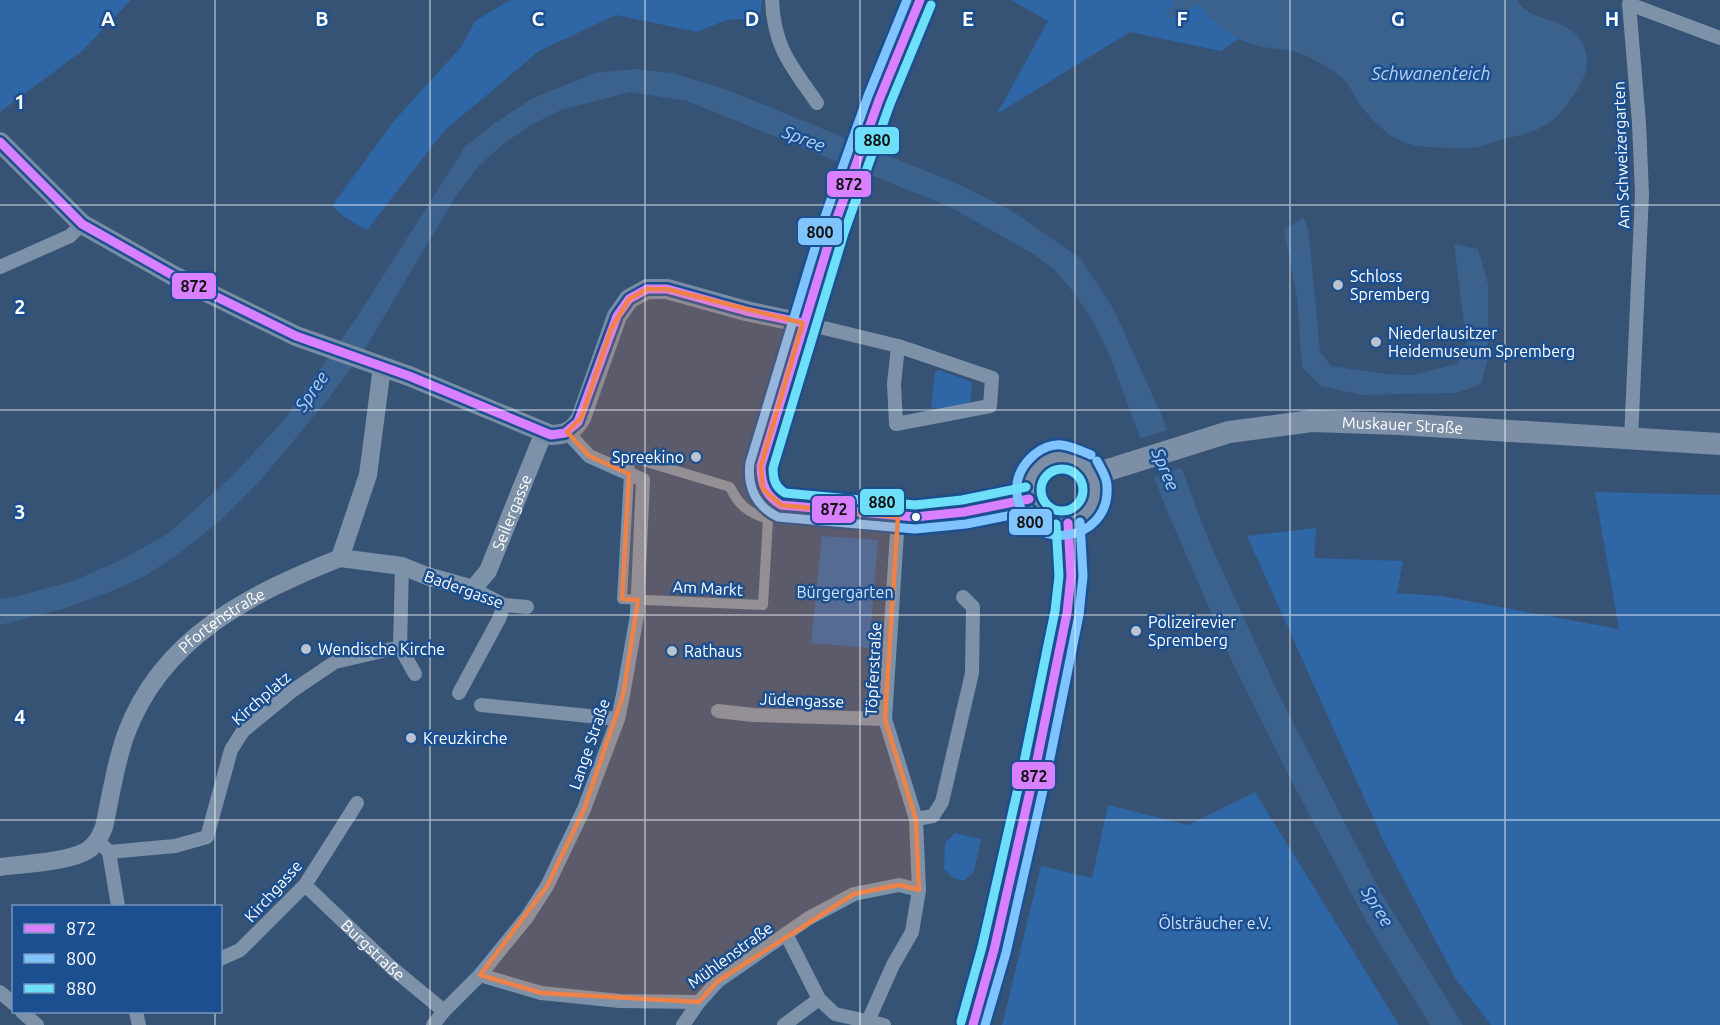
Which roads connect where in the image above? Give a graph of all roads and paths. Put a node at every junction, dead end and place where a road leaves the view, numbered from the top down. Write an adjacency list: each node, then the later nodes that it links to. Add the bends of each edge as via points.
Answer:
1 (772, 0): 4 (street, via 773,22 783,55)
2 (920, 0): 8 (street, via 839,210)
3 (1720, 38): 12 (street, Am Schweizergarten, via 1629,4 1642,194)
4 (817, 103)
5 (0, 142): 6 (main road)
6 (82, 224): 7 (street, via 70,236); 10 (main road, via 174,276 297,336)
7 (0, 267)
8 (803, 323): 9 (street); 11 (main road, via 667,289 647,289 629,299 617,316 575,428); 17 (main road, via 760,466 763,489 781,505)
9 (898, 346): 9 (street, via 894,384 896,424 990,406 992,378)
10 (375, 364): 11 (main road); 19 (street, via 368,475)
11 (554, 433): 14 (street, via 589,456); 21 (street, Seilergasse, via 488,571)
12 (1631, 439): 13 (main road, Muskauer Straße); 15 (main road, Muskauer Straße, via 1312,421 1229,432)
13 (1720, 444)
14 (629, 474): 23 (street, Lange Straße, via 643,480); 23 (street, Am Markt, via 630,458 730,487 750,513 768,519 763,605)
15 (1092, 475): 16 (main road, via 1077,460 1056,457 1045,461 1031,477); 18 (main road, via 1092,505 1078,520)
16 (1029, 499): 17 (main road, via 960,514); 18 (main road, via 1040,516 1058,524)
17 (898, 516): 32 (street, Töpferstraße)
18 (1068, 523): 55 (main road, via 1071,576 1067,613 994,950)
19 (340, 558): 20 (street, Badergasse); 35 (street, Pfortenstraße, via 237,607 203,630 168,662 152,682 126,734 104,827)
20 (402, 566): 21 (street, Badergasse); 26 (street, Badergasse)
21 (473, 590): 24 (street, Badergasse)
22 (963, 597): 34 (street, via 974,607 972,673 942,802 933,816)
23 (638, 600): 31 (street, Lange Straße)
24 (504, 605): 25 (street, Badergasse); 28 (street)
25 (527, 607)
26 (400, 647): 27 (street); 35 (street, Kirchplatz, via 335,662 243,731 231,750 207,837 175,846)
27 (416, 674)
28 (459, 693)
29 (481, 705): 31 (street)
30 (718, 711): 32 (street, Jüdengasse)
31 (618, 719): 42 (street, Lange Straße, via 584,809 548,886)
32 (885, 719): 34 (street, Töpferstraße)
33 (357, 802): 37 (street, Kirchgasse)
34 (916, 819): 38 (street, Töpferstraße)
35 (104, 847): 36 (street, via 71,857); 39 (street, Pfortenstraße)
36 (0, 867)
37 (305, 885): 41 (street, Kirchgasse, via 240,950); 47 (street, Burgstraße, via 392,968)
38 (919, 890): 40 (street, Mühlenstraße, via 899,885 854,894); 49 (street, Töpferstraße, via 912,932)
39 (118, 905)
40 (786, 934): 44 (street); 46 (street, Mühlenstraße, via 718,981)
41 (222, 958)
42 (480, 975): 46 (street, Mühlenstraße, via 541,993 620,1001); 47 (street, Lange Straße)
43 (0, 993): 45 (street)
44 (819, 999): 49 (street, via 835,1014); 53 (street)
45 (12, 1002)
46 (699, 1002): 52 (street)
47 (444, 1011): 51 (street, Lange Straße)
48 (24, 1013): 50 (street)
49 (868, 1021): 54 (street)
50 (37, 1025)
51 (433, 1025)
52 (683, 1025)
53 (784, 1025)
54 (884, 1025)
55 (973, 1025)

